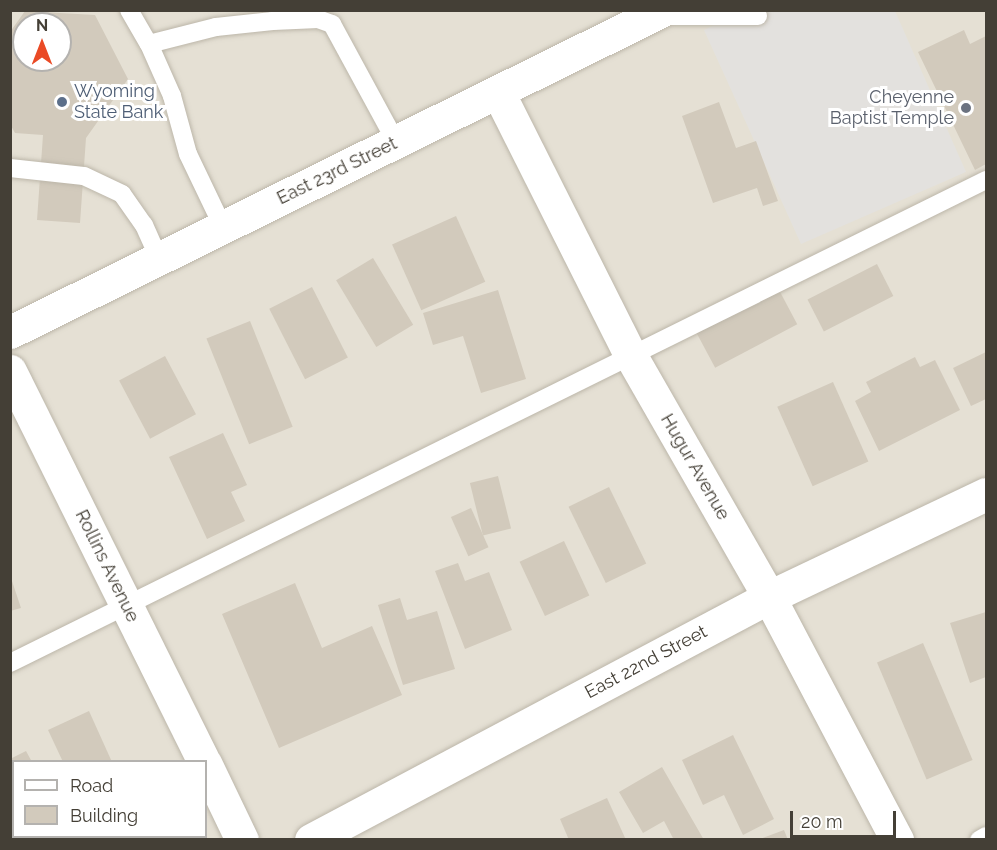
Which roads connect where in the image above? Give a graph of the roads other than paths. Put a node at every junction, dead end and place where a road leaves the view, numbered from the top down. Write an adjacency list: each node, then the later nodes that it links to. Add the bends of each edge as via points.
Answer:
1 (129, 10): 4 (lane)
2 (657, 13): 3 (lane); 5 (street, East 23rd Street)
3 (758, 16)
4 (149, 44): 6 (lane, via 216,27 318,19 332,24); 9 (lane, via 172,96 188,154)
5 (498, 92): 6 (street, East 23rd Street); 12 (street, Hugur Avenue)
6 (396, 142): 9 (street, East 23rd Street)
7 (10, 168): 10 (lane, via 84,176 122,194 144,225)
8 (987, 180): 12 (lane)
9 (224, 227): 10 (street, East 23rd Street)
10 (159, 258): 11 (street, East 23rd Street)
11 (10, 332)
12 (631, 356): 15 (street, Hugur Avenue); 16 (lane)
13 (10, 371): 16 (street, Rollins Avenue)
14 (987, 494): 15 (street, East 22nd Street)
15 (769, 597): 22 (street, East 22nd Street); 23 (street, Hugur Avenue)
16 (127, 605): 17 (lane); 18 (street, Rollins Avenue)
17 (10, 663)
18 (204, 760)
19 (207, 767): 21 (street, Rollins Avenue)
20 (987, 836): 24 (lane)
21 (242, 840)
22 (311, 840)
23 (897, 840)
24 (979, 840)

